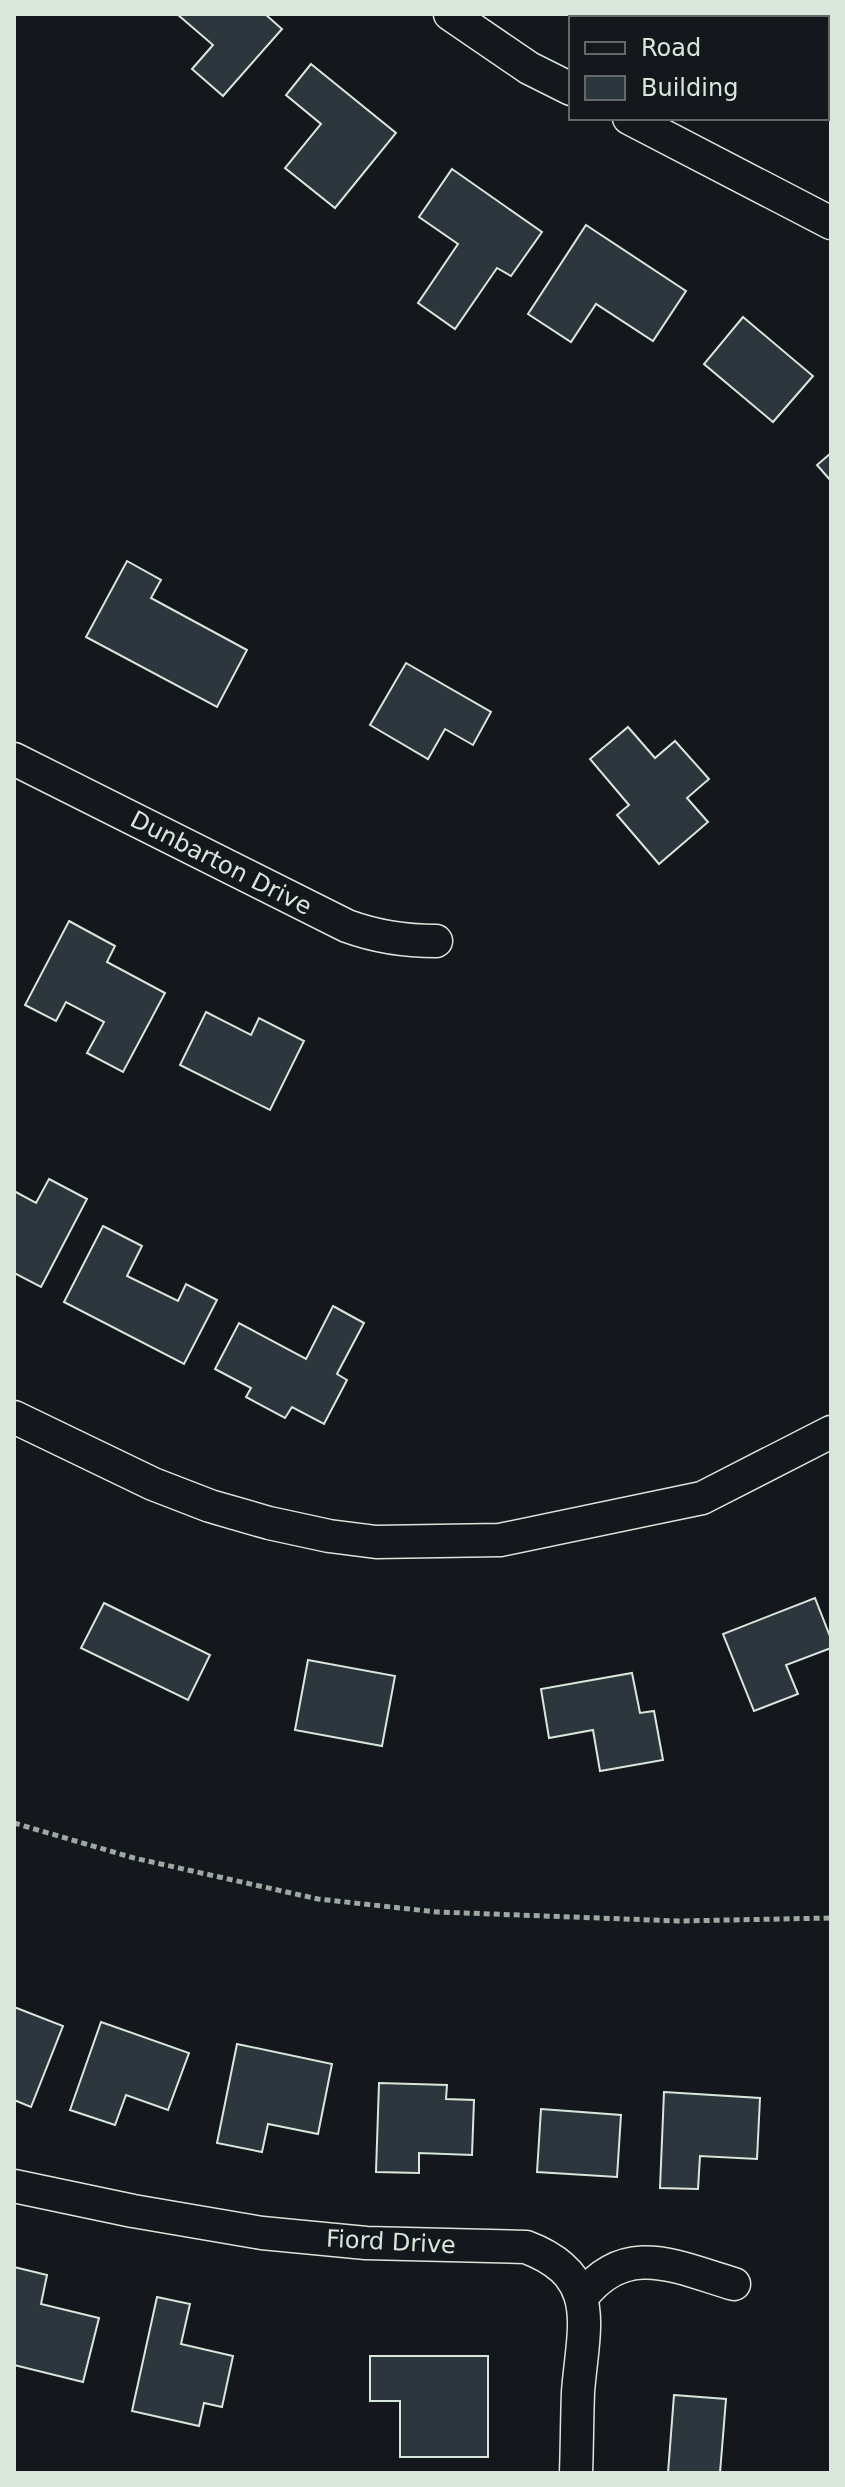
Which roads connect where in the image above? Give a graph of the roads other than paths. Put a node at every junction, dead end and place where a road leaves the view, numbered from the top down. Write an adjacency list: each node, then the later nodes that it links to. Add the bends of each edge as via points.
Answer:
1 (450, 14): 2 (street, via 529,68)
2 (569, 88)
3 (633, 120): 4 (street)
4 (831, 223)
5 (14, 759): 6 (street, Dunbarton Drive, via 347,926 376,936)
6 (436, 941)
7 (14, 1417): 8 (street, via 210,1506 269,1523 376,1542 500,1540 702,1498)
8 (831, 1432)
9 (14, 2186): 11 (street, Fiord Drive, via 262,2233 366,2243 526,2247 561,2265)
10 (734, 2284): 11 (street, via 646,2260 609,2270)
11 (582, 2297): 12 (street, via 586,2317)
12 (576, 2473)

